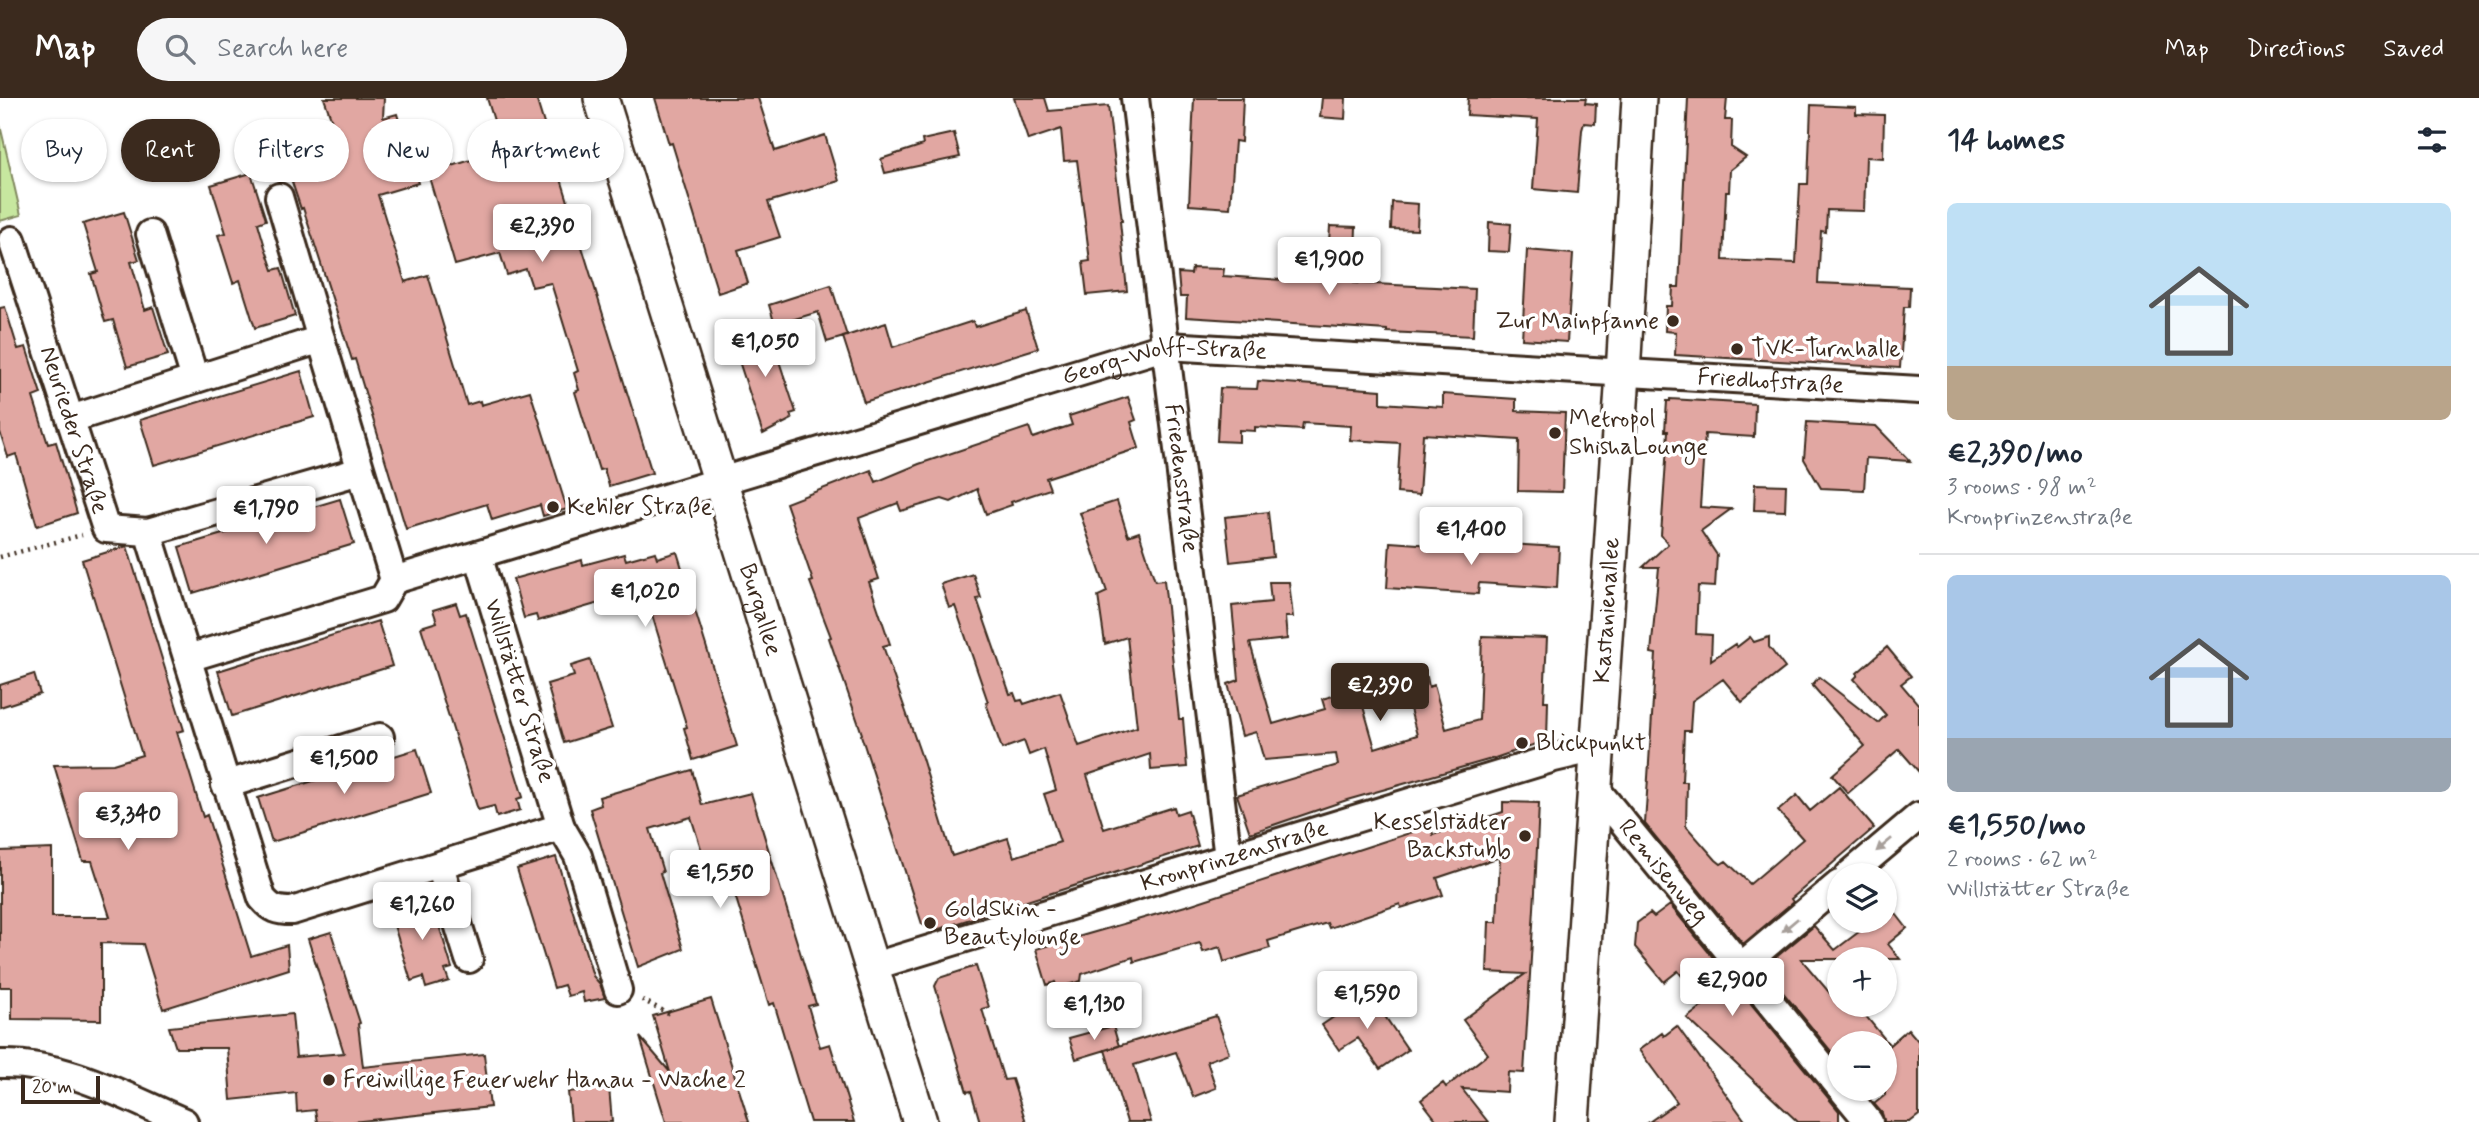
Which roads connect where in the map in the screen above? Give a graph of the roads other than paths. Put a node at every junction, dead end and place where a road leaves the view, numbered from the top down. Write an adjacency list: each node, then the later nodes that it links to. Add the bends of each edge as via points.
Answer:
1 (601, 98): 14 (street, Burgallee)
2 (1135, 98): 8 (street, Friedensstraße)
3 (1639, 98): 9 (street, Kastanienallee)
4 (279, 197): 7 (street)
5 (150, 234): 10 (street)
6 (12, 240): 12 (street, Neurieder Straße)
7 (321, 339): 10 (street); 13 (street)
8 (1167, 346): 9 (street, Georg-Wolff-Straße); 14 (street, Georg-Wolff-Straße); 25 (street, Friedensstraße)
9 (1623, 374): 11 (street, Friedhofstraße); 20 (street, Kastanienallee)
10 (195, 379): 12 (street)
11 (1919, 390)
12 (71, 419): 15 (street, Neurieder Straße, via 106,529)
13 (360, 471): 15 (street); 17 (street)
14 (721, 481): 16 (street); 30 (street, Burgallee)
15 (148, 532): 18 (street)
16 (478, 555): 17 (street); 24 (street, Willstätter Straße)
17 (394, 580): 18 (street, via 383,599)
18 (188, 658): 21 (street)
19 (380, 737): 21 (street)
20 (1597, 748): 22 (street, Kastanienallee); 25 (street, Kronprinzenstraße)
21 (225, 785): 27 (street, via 262,898 279,911)
22 (1595, 788): 31 (street, Remisenweg); 38 (street, Kastanienallee)
23 (1919, 816): 26 (street, one-way to 26)
24 (561, 827): 27 (street); 32 (street, Willstätter Straße, via 578,856)
25 (1228, 858): 30 (street, Kronprinzenstraße)
26 (1863, 863)
27 (440, 866): 29 (street)
28 (1827, 894): 31 (street, one-way to 31)
29 (469, 959)
30 (871, 967): 37 (street, Burgallee)
31 (1740, 967): 34 (street, Remisenweg)
32 (618, 990)
33 (0, 1064): 36 (street, via 61,1071)
34 (1827, 1071)
35 (1852, 1101): 39 (street, Remisenweg)
36 (184, 1122)
37 (920, 1122)
38 (1572, 1122)
39 (1869, 1122)

